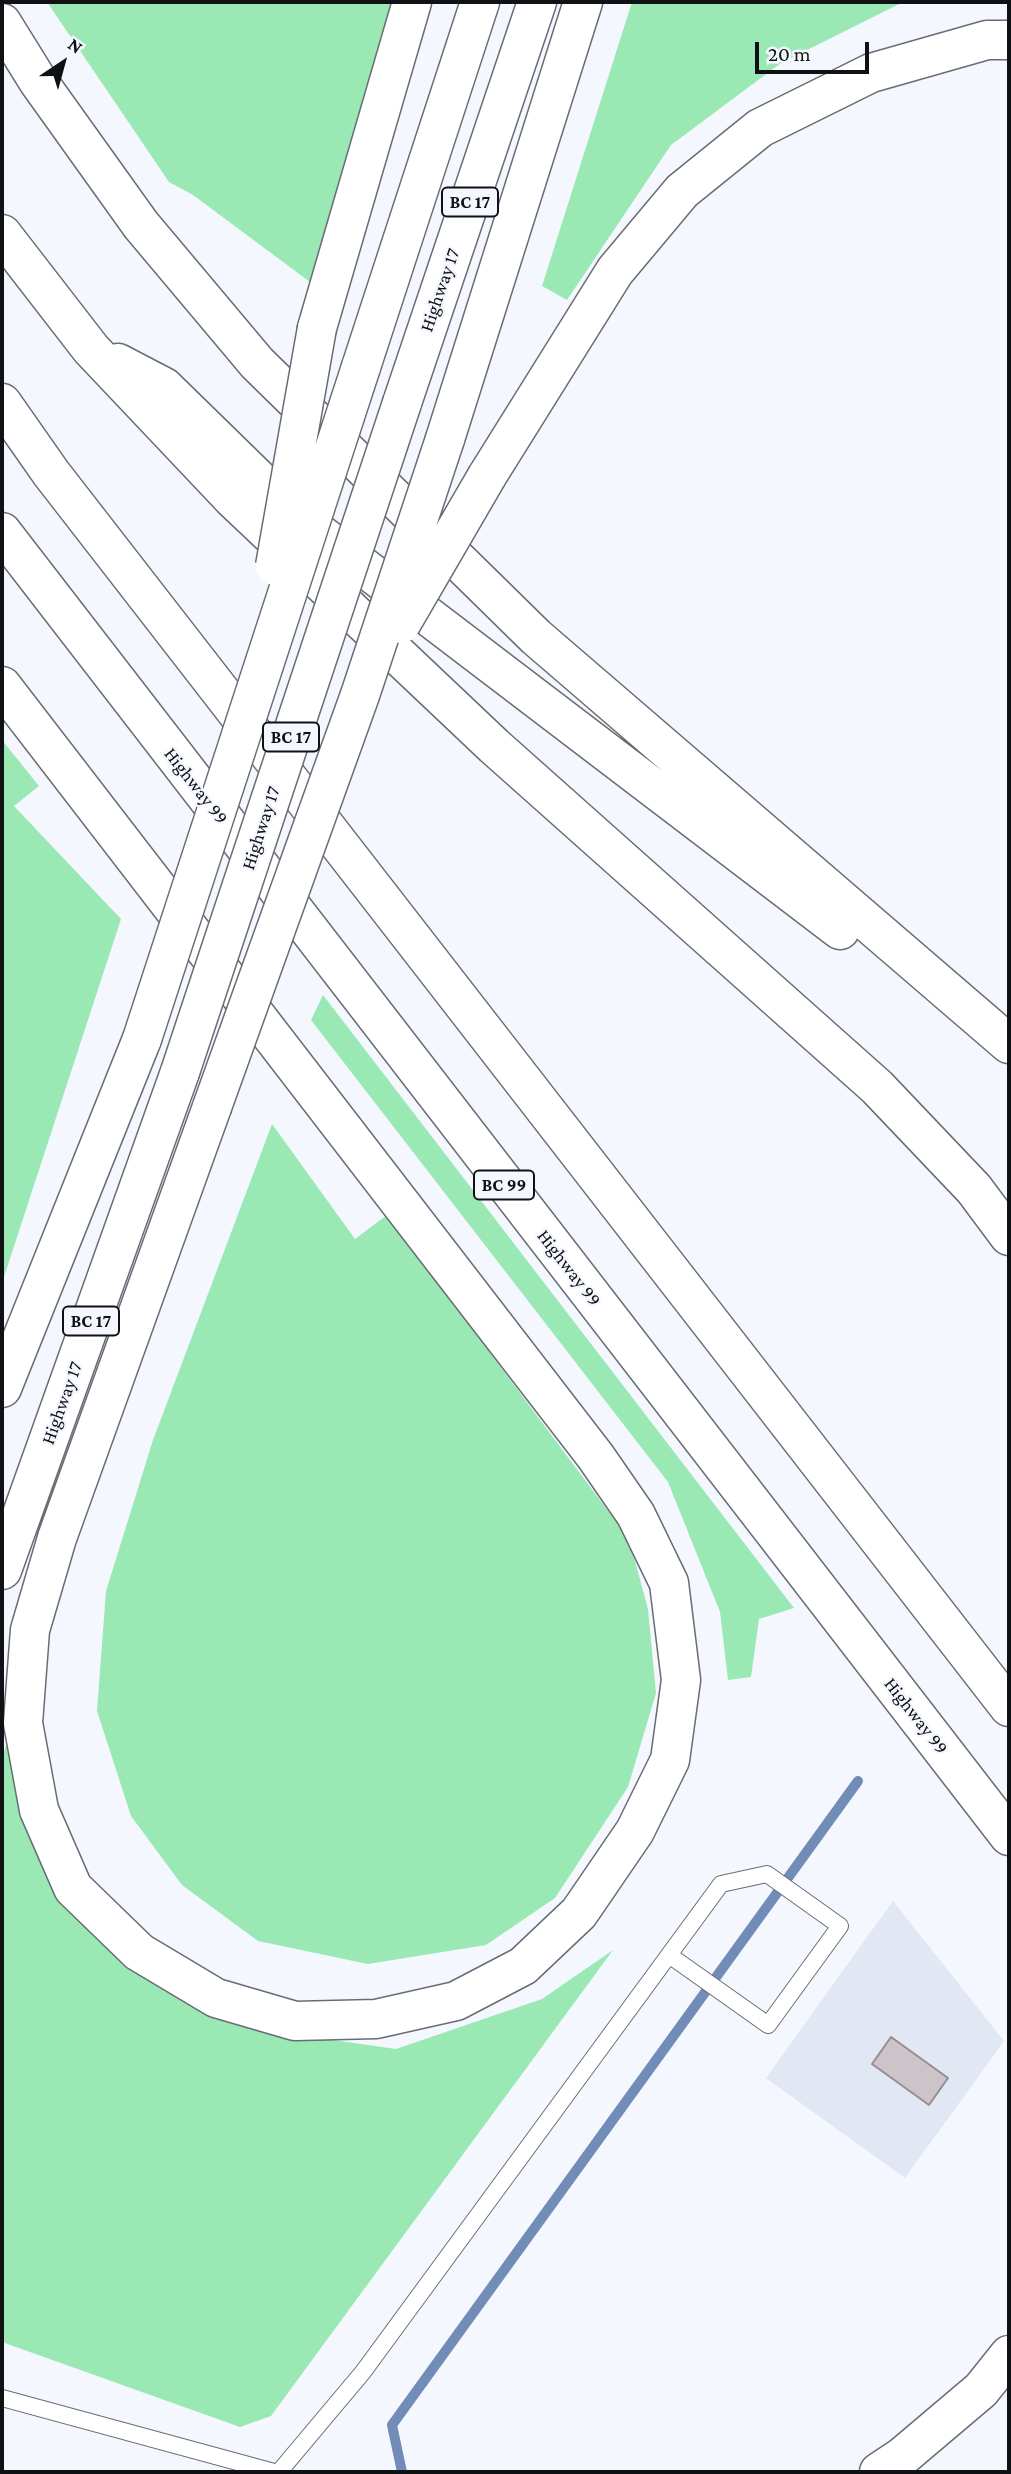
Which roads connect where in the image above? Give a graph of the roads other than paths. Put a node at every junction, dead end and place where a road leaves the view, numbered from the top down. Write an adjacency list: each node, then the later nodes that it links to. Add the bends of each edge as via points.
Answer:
1 (412, 2): 14 (highway, bridge, via 317,328)
2 (480, 2): 14 (highway, BC 17, bridge)
3 (537, 2): 19 (highway, Highway 17 / BC 17, bridge, via 180,1072)
4 (583, 2): 13 (highway, bridge)
5 (2, 23): 15 (highway, via 141,225 257,363 536,637)
6 (1009, 40): 13 (highway, bridge, via 987,40 870,73 760,128 682,191 615,271 486,476)
7 (2, 234): 8 (highway)
8 (14, 256): 9 (highway)
9 (91, 349): 16 (highway, via 164,387 294,514); 17 (highway, via 232,498 494,746 877,1087 974,1189)
10 (2, 403): 20 (highway, via 77,506)
11 (2, 532): 21 (highway, Highway 99 / BC 99)
12 (2, 686): 13 (highway, bridge, via 596,1457 636,1515 669,1583 681,1680 670,1760 635,1832 579,1913 523,1966 456,2001 376,2019 295,2021 216,1998 139,1952 74,1888 39,1810 23,1723 30,1630 57,1538 212,1107)
13 (360, 695)
14 (252, 702): 18 (highway, BC 17, bridge, via 142,1039)
15 (1009, 1044)
16 (1009, 1059)
17 (1009, 1236)
18 (2, 1388)
19 (2, 1570)
20 (1009, 1707)
21 (1009, 1836)
22 (669, 1955): 22 (lane, via 768,2025 840,1926 767,1874 721,1884); 25 (lane, via 363,2372)
23 (1009, 2356): 26 (highway, via 981,2390)
24 (2, 2398): 25 (lane)
25 (277, 2472)
26 (879, 2472)

